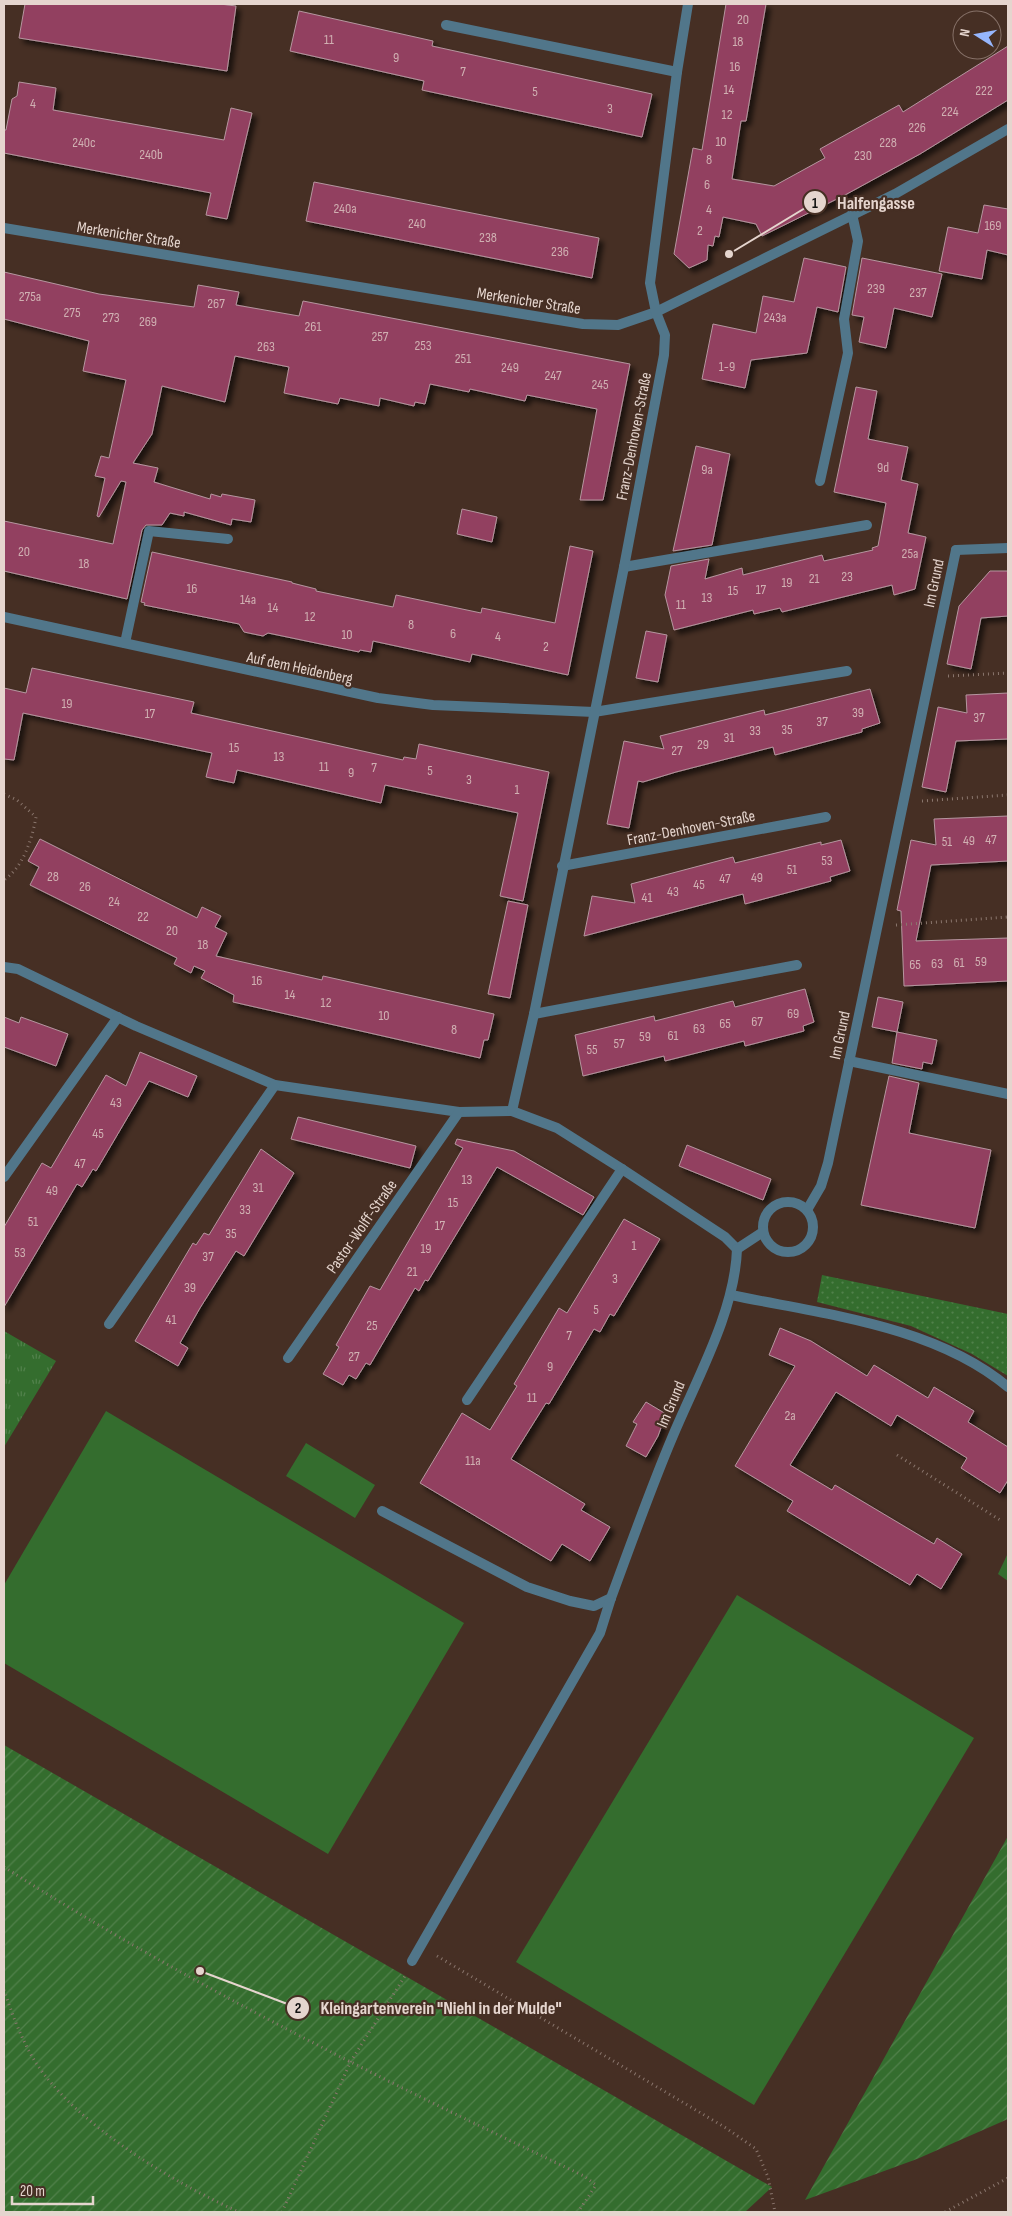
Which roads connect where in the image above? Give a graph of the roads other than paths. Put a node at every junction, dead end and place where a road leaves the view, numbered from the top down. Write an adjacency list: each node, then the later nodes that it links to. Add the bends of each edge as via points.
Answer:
1 (688, 4): 3 (street, Franz-Denhoven-Straße)
2 (446, 25): 3 (street)
3 (677, 72): 7 (street, Franz-Denhoven-Straße, via 650,283)
4 (1008, 129): 5 (street, Merkenicher Straße, via 895,194)
5 (852, 214): 7 (street, Merkenicher Straße); 8 (street, via 858,241 844,319 848,353)
6 (4, 228): 7 (street, Merkenicher Straße, via 583,324 618,325)
7 (656, 312): 12 (street, Franz-Denhoven-Straße, via 665,335 664,355)
8 (820, 481)
9 (867, 525): 12 (street)
10 (228, 539): 14 (street, via 149,531)
11 (1008, 548): 23 (street, Im Grund, via 956,550)
12 (624, 567): 16 (street, Franz-Denhoven-Straße)
13 (4, 617): 14 (street, Auf dem Heidenberg)
14 (125, 643): 16 (street, Auf dem Heidenberg, via 378,698 433,705)
15 (847, 671): 16 (street)
16 (594, 712): 18 (street, Franz-Denhoven-Straße)
17 (826, 817): 18 (street, Franz-Denhoven-Straße)
18 (562, 866): 21 (street, Franz-Denhoven-Straße)
19 (797, 966): 21 (street)
20 (4, 967): 22 (street, via 18,969)
21 (534, 1014): 26 (street, Franz-Denhoven-Straße)
22 (118, 1017): 24 (street); 29 (street)
23 (849, 1061): 25 (street); 30 (street, Im Grund, via 826,1171)
24 (275, 1085): 27 (street); 34 (street)
25 (1008, 1094)
26 (512, 1111): 27 (street); 28 (street, via 557,1128)
27 (459, 1112): 35 (street, Pastor-Wolff-Straße)
28 (622, 1169): 32 (street, via 725,1237); 37 (street)
29 (4, 1177)
30 (807, 1210): 31 (street, via 793,1202 777,1203 765,1215); 31 (street, via 812,1218 812,1234 809,1242 795,1251 779,1250 766,1240)
31 (763, 1232): 32 (street)
32 (737, 1249): 33 (street, Im Grund)
33 (731, 1295): 36 (street, via 893,1330 970,1360); 39 (street, Im Grund)
34 (109, 1324)
35 (288, 1358)
36 (1008, 1387)
37 (467, 1400)
38 (382, 1511): 39 (street, via 527,1587 594,1606)
39 (611, 1598): 40 (street, Im Grund, via 600,1633)
40 (412, 1961)

